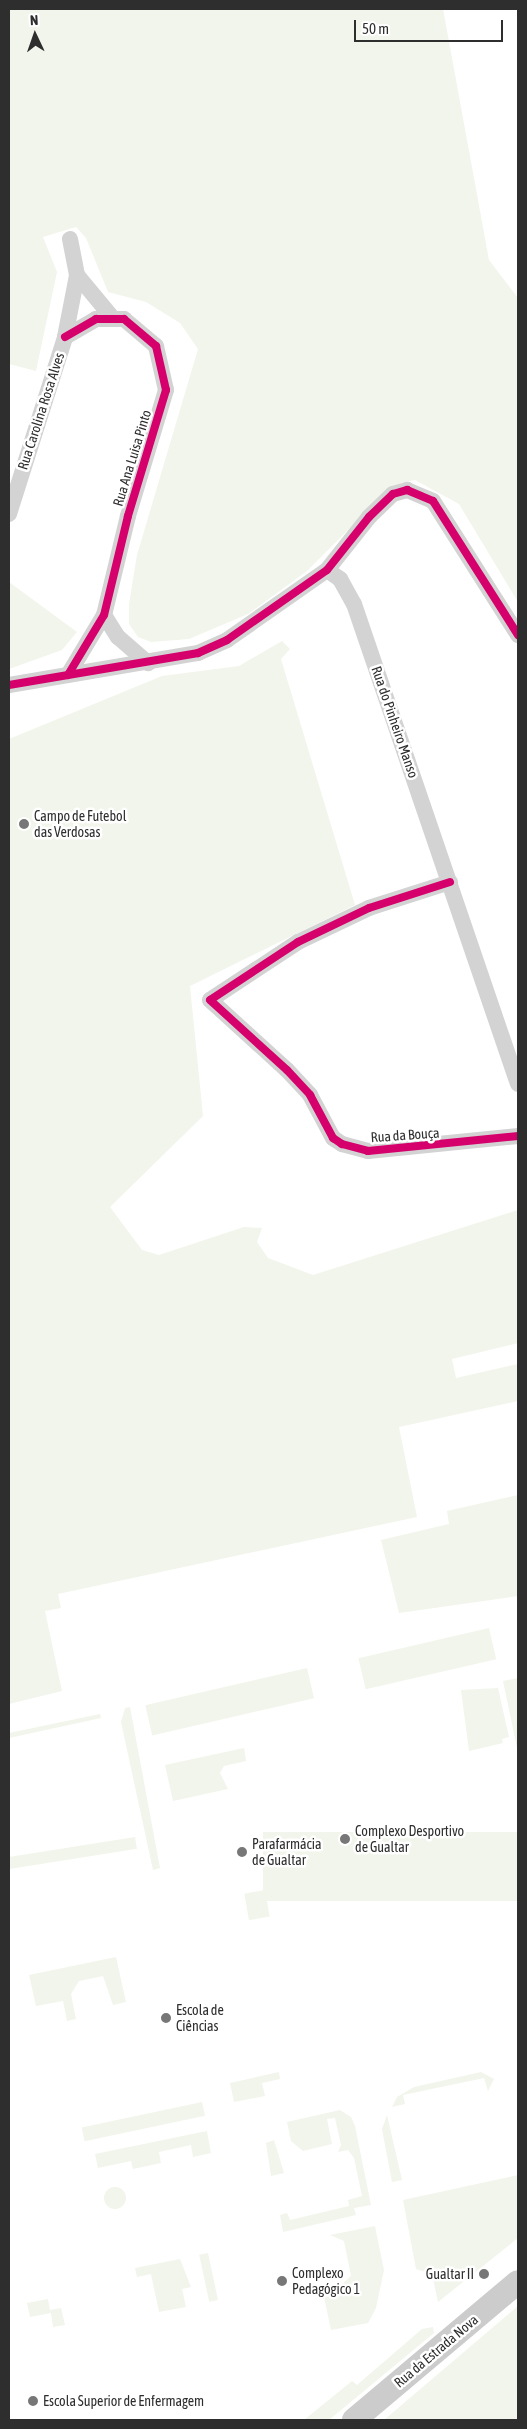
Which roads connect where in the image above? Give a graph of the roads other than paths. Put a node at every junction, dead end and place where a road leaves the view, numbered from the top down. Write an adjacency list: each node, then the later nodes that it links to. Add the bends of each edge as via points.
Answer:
1 (70, 239): 2 (street)
2 (77, 275): 3 (street); 4 (street, Rua Carolina Rosa Alves)
3 (111, 316): 4 (street, via 81,325); 7 (street, Rua Ana Luisa Pinto, via 137,326 156,346 166,390 128,516)
4 (65, 337): 5 (street, Rua Carolina Rosa Alves)
5 (9, 514)
6 (327, 570): 8 (street, via 393,494 421,493 432,501); 9 (street, via 227,640 198,653); 12 (street, Rua do Pinheiro Manso, via 340,579 354,604)
7 (104, 615): 9 (street, via 118,637); 10 (street, Rua Ana Luisa Pinto)
8 (518, 635)
9 (148, 663): 10 (street)
10 (68, 675): 11 (street)
11 (9, 685)
12 (450, 882): 13 (street, Rua do Pinheiro Manso); 14 (street, Rua da Bouça, via 369,908 298,942 210,1000 310,1095 332,1138 342,1144 368,1151)
13 (518, 1084)
14 (518, 1136)
15 (518, 2282): 16 (main road, Rua da Estrada Nova)
16 (354, 2420)

